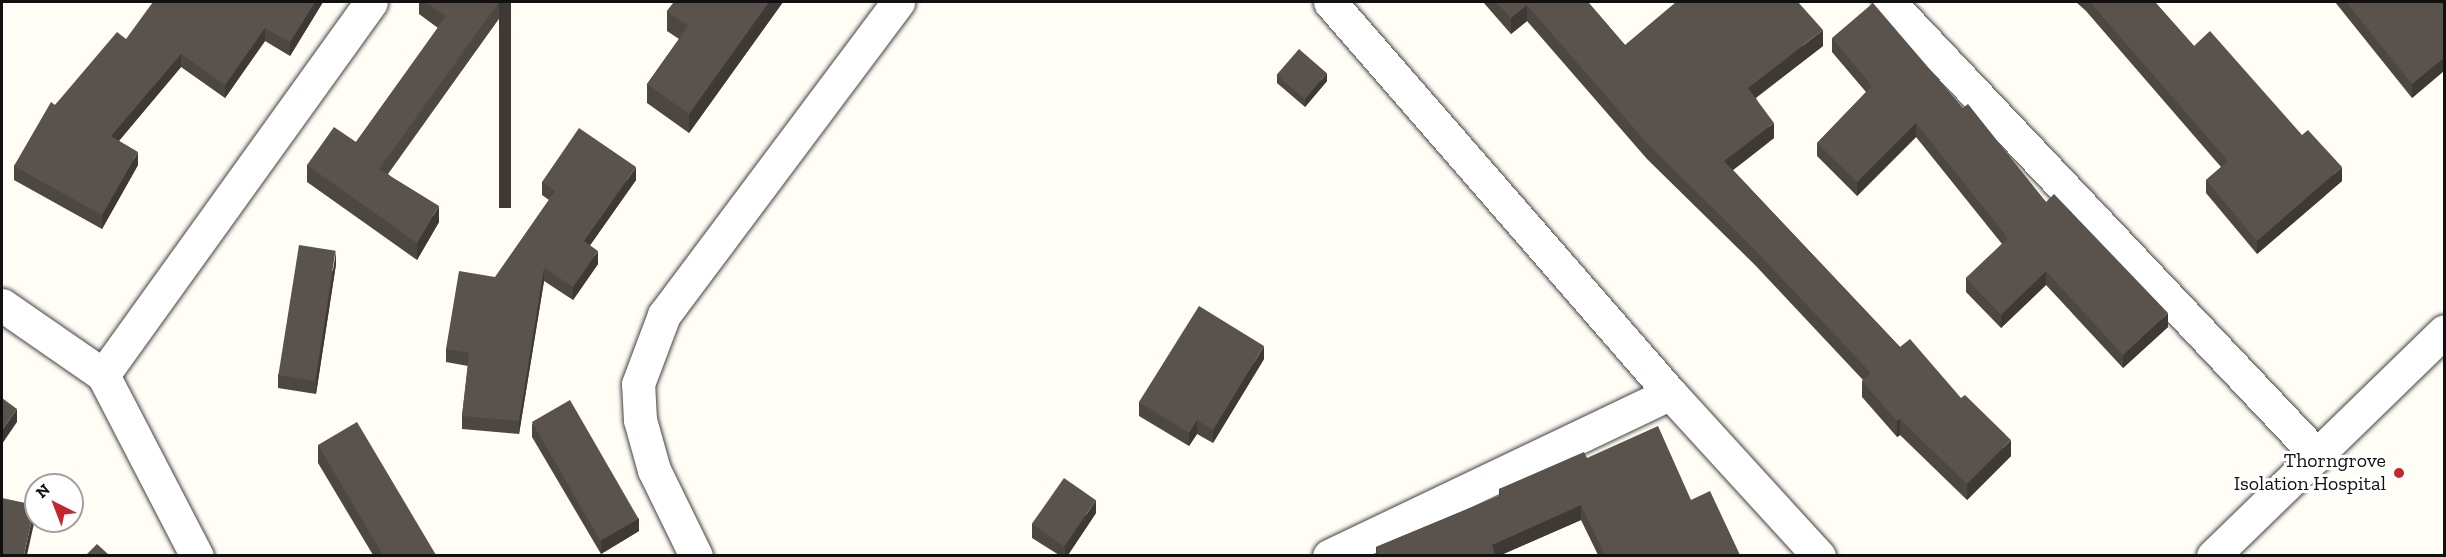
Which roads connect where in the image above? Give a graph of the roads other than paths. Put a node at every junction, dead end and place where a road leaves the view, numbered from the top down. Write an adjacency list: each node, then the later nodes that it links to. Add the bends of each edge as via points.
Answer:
1 (371, 2): 7 (street)
2 (898, 2): 11 (street, via 664,315 638,384 640,420 654,470)
3 (1330, 2): 8 (street)
4 (1889, 2): 9 (street)
5 (2, 305): 7 (street)
6 (2445, 331): 9 (street)
7 (103, 375): 10 (street)
8 (1670, 393): 12 (street); 13 (street)
9 (2315, 453): 14 (street)
10 (197, 555)
11 (696, 555)
12 (1329, 555)
13 (1819, 555)
14 (2213, 555)

